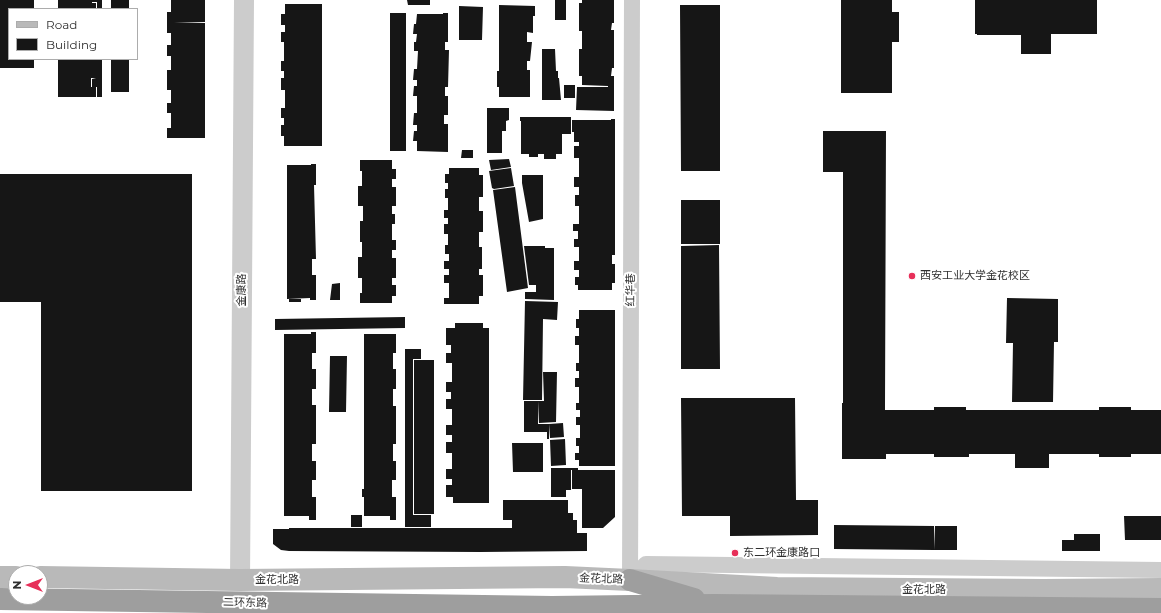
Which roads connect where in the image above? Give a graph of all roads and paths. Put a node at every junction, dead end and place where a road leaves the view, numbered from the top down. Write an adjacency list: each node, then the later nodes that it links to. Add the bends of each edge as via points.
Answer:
1 (244, 0): 5 (street, 金康路)
2 (632, 0): 6 (street, 红华巷)
3 (1161, 570): 6 (street, via 646,564)
4 (48, 577): 5 (main road, 金花北路)
5 (240, 580): 6 (main road, 金花北路, via 565,577)
6 (630, 580): 7 (main road, 金花北路, via 777,588); 9 (highway)
7 (1161, 589)
8 (0, 598): 9 (highway, 二环东路, via 552,607)
9 (714, 605): 10 (highway, 二环东路)
10 (1161, 609)

